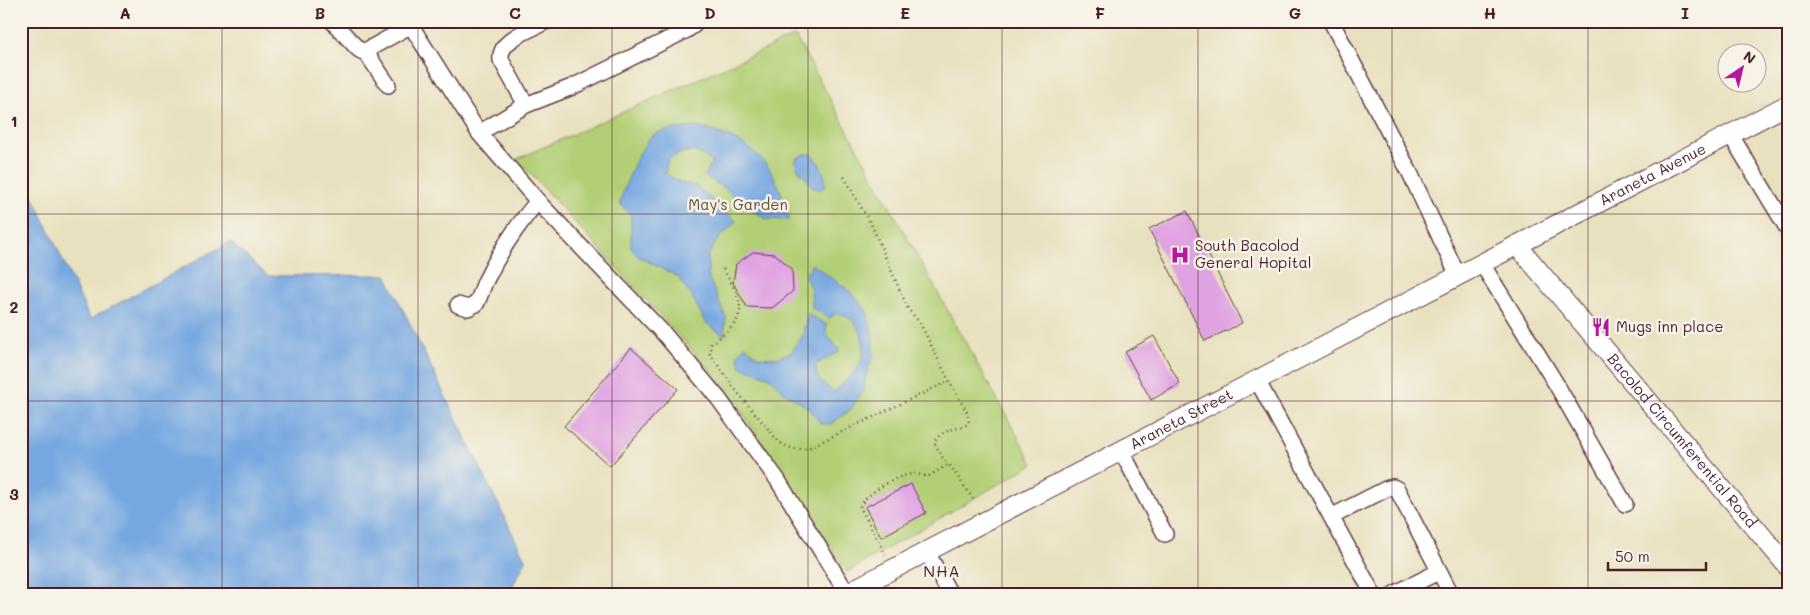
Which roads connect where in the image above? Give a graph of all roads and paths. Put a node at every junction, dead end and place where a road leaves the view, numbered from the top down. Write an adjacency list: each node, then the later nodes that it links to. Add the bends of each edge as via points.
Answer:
1 (332, 21): 6 (street, via 358,49)
2 (547, 21): 9 (street, via 510,40 500,53)
3 (696, 21): 9 (street, via 687,30 572,87)
4 (1331, 21): 18 (street, via 1410,173)
5 (409, 24): 6 (street); 10 (street)
6 (365, 51): 7 (street)
7 (388, 85)
8 (1789, 104): 11 (main road, Araneta Avenue)
9 (526, 105): 10 (street)
10 (479, 132): 13 (street)
11 (1730, 134): 14 (street); 15 (main road, Araneta Avenue)
12 (844, 177): 21 (path, via 872,226 908,310 920,323)
13 (538, 201): 19 (street, via 509,241 476,304 468,308); 32 (street, via 665,335 718,398 777,478)
14 (1789, 231)
15 (1516, 245): 16 (main road, Araneta Street); 29 (main road, Bacolod Circumferential Road)
16 (1482, 264): 18 (main road, Araneta Street); 25 (street)
17 (723, 269): 21 (path, via 740,301 740,311 735,324 711,344 710,354 739,395 779,442 788,448 810,448)
18 (1458, 276): 20 (main road, Araneta Street)
19 (458, 305)
20 (1258, 380): 22 (main road, Araneta Street); 26 (street)
21 (949, 381): 23 (path, via 969,422 964,427 938,435 934,442)
22 (1121, 450): 27 (street); 28 (main road, Araneta Street)
23 (949, 464): 24 (path); 30 (path, via 929,476 913,474 896,478 863,501 860,507 863,514)
24 (973, 499)
25 (1625, 504)
26 (1332, 517): 31 (street, via 1386,489 1397,489); 34 (street)
27 (1165, 534)
28 (927, 552): 30 (main road, Araneta Street); 33 (street)
29 (1789, 568)
30 (894, 569): 32 (main road, Araneta Street)
31 (1438, 572): 35 (street); 36 (street)
32 (846, 593)
33 (950, 594)
34 (1373, 594)
35 (1394, 594)
36 (1451, 594)

